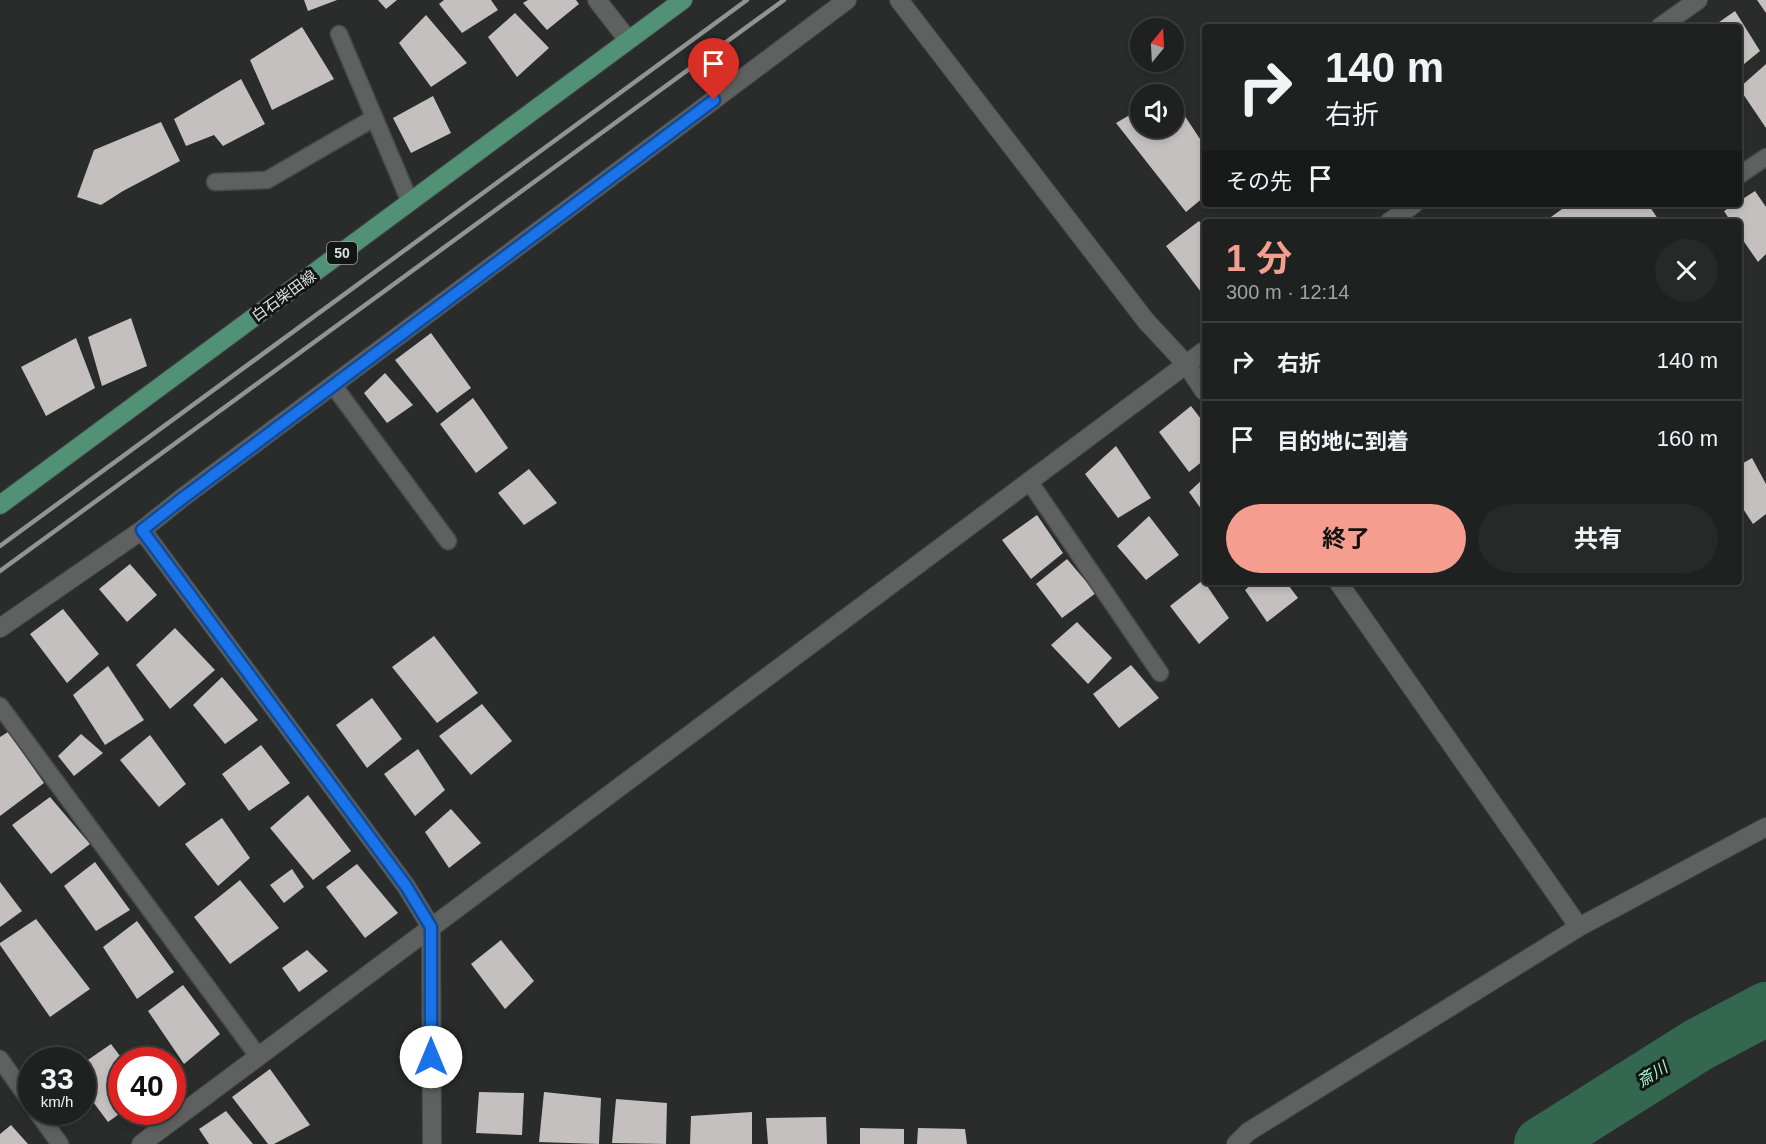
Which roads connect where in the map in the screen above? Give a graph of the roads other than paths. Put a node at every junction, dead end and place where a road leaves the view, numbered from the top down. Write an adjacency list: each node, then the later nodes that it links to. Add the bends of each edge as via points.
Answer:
1 (597, 0): 8 (street)
2 (683, 0): 8 (main road, 白石柴田線 / 50)
3 (847, 0): 18 (street)
4 (899, 0): 17 (street, via 1146,321)
5 (1698, 0): 6 (street)
6 (1664, 24)
7 (339, 34): 9 (lane)
8 (628, 40): 13 (main road, 白石柴田線 / 50)
9 (374, 117): 12 (lane, via 267,180); 13 (lane)
10 (1766, 157): 11 (lane)
11 (1742, 173)
12 (215, 182)
13 (410, 202): 21 (main road, 白石柴田線 / 50)
14 (1410, 207): 15 (street)
15 (1393, 219)
16 (1202, 352): 17 (street)
17 (1186, 364): 19 (street); 20 (street)
18 (333, 385): 22 (street); 23 (lane)
19 (1202, 388)
20 (1029, 481): 26 (lane); 29 (street)
21 (0, 505)
22 (142, 530): 25 (street); 29 (street, via 406,886)
23 (448, 541)
24 (1340, 585): 30 (street)
25 (0, 628)
26 (1160, 673)
27 (0, 706): 31 (lane)
28 (1766, 827): 30 (street)
29 (431, 927): 31 (street); 37 (street)
30 (1579, 927): 38 (street, via 1248,1132)
31 (258, 1056): 36 (street)
32 (0, 1059): 33 (lane)
33 (18, 1084)
34 (46, 1125): 35 (lane)
35 (60, 1144)
36 (141, 1144)
37 (432, 1144)
38 (1236, 1144)

